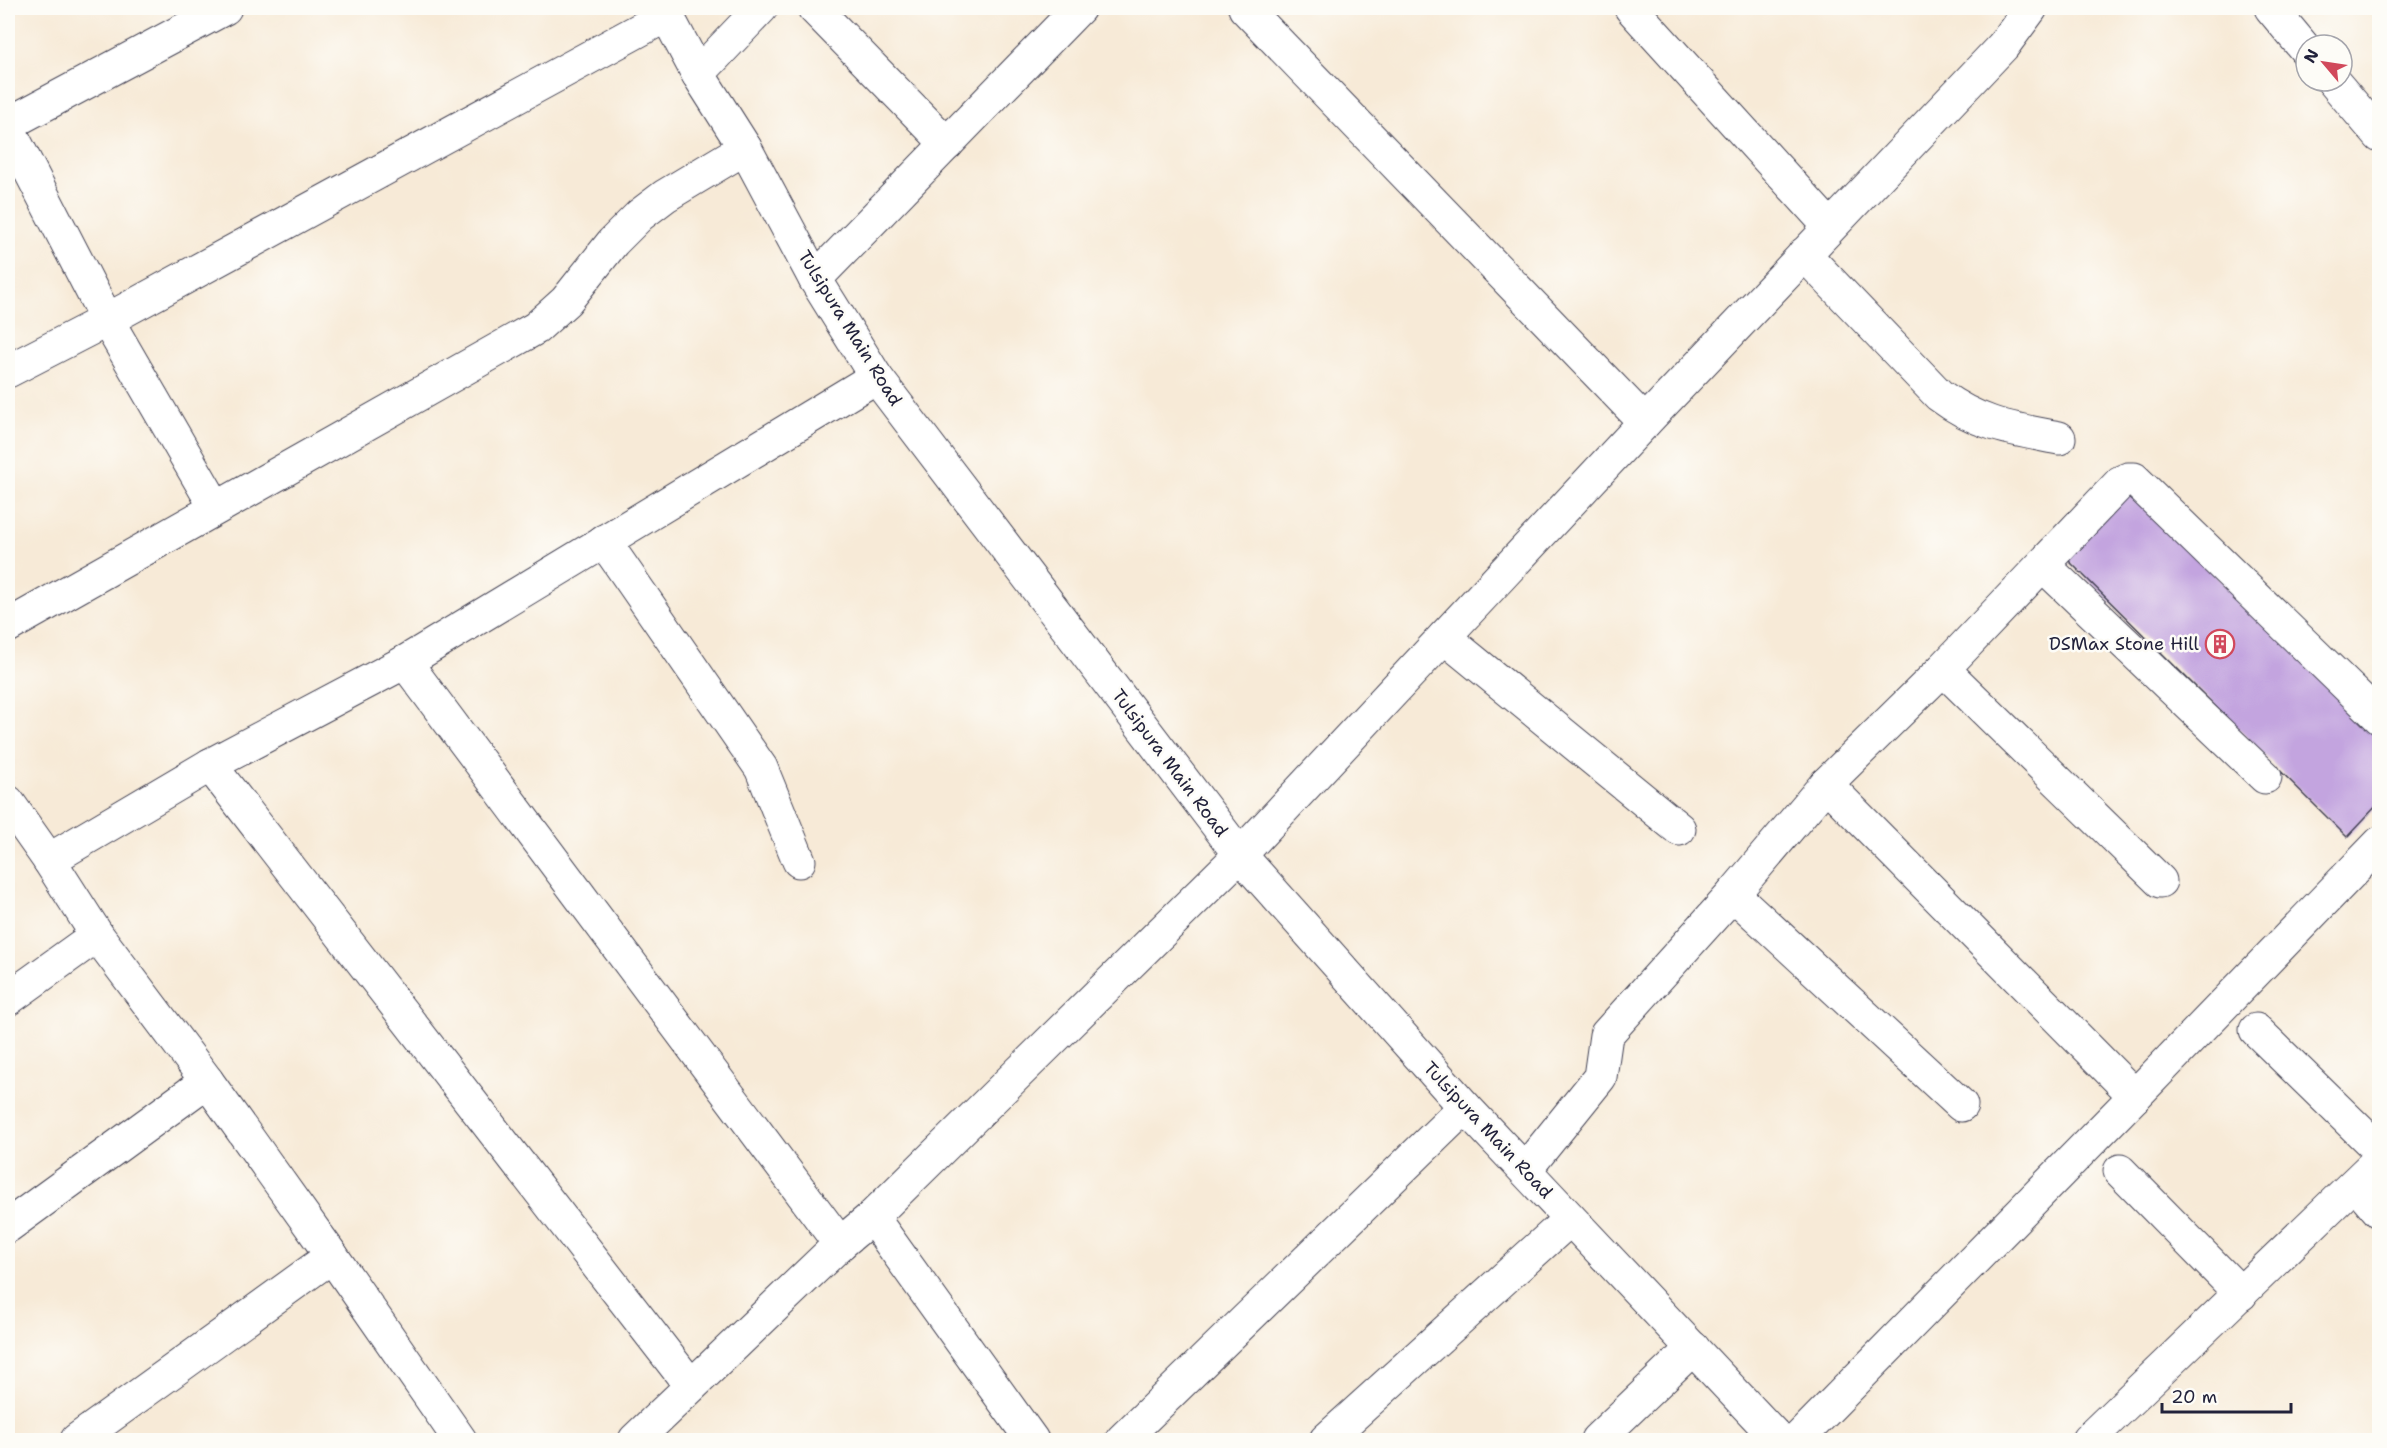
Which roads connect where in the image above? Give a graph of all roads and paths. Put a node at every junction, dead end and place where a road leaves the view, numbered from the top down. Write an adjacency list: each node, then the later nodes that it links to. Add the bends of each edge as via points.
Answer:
1 (225, 8): 10 (street)
2 (761, 8): 12 (street)
3 (814, 8): 16 (street)
4 (1079, 8): 16 (street)
5 (1245, 8): 24 (street)
6 (1631, 8): 18 (street)
7 (2031, 8): 18 (street, via 2003,46)
8 (2271, 8): 11 (street)
9 (665, 11): 12 (street, Tulsipura Main Road); 21 (street)
10 (187, 16): 14 (street)
11 (2294, 36)
12 (698, 74): 17 (street, Tulsipura Main Road)
13 (2342, 93): 15 (street)
14 (8, 126): 21 (street)
15 (2379, 136)
16 (947, 144): 20 (street)
17 (745, 148): 20 (street, Tulsipura Main Road); 26 (street, via 664,196 640,215 566,301 536,328)
18 (1830, 227): 19 (street)
19 (1804, 254): 24 (street); 25 (street, via 1939,395 1960,411 2001,427)
20 (816, 279): 23 (street, Tulsipura Main Road)
21 (107, 320): 22 (street); 26 (street)
22 (8, 371)
23 (876, 377): 27 (street); 40 (street, Tulsipura Main Road)
24 (1645, 422): 30 (street)
25 (2059, 438)
26 (216, 508): 29 (street)
27 (604, 541): 31 (street); 42 (street, via 761,768)
28 (2043, 565): 32 (street); 33 (street, via 2121,482 2134,479); 35 (street)
29 (8, 626)
30 (1444, 637): 38 (street); 40 (street)
31 (405, 662): 34 (street); 61 (street)
32 (1943, 669): 36 (street); 43 (street)
33 (2379, 718)
34 (210, 765): 41 (street); 65 (street)
35 (2265, 777)
36 (1826, 784): 44 (street); 49 (street)
37 (8, 802): 41 (street)
38 (1679, 829)
39 (2379, 843): 49 (street)
40 (1240, 855): 51 (street, Tulsipura Main Road); 58 (street)
41 (49, 860): 45 (street)
42 (799, 861)
43 (2160, 881)
44 (1733, 894): 50 (street); 54 (street, via 1606,1035 1600,1077)
45 (97, 935): 46 (street); 48 (street)
46 (8, 999)
47 (2256, 1030): 52 (street)
48 (207, 1081): 60 (street); 62 (street)
49 (2135, 1096): 74 (street)
50 (1961, 1105)
51 (1465, 1107): 54 (street, Tulsipura Main Road); 70 (street)
52 (2379, 1151)
53 (2379, 1159): 56 (street)
54 (1525, 1170): 59 (street, Tulsipura Main Road)
55 (2120, 1171): 63 (street)
56 (2356, 1184): 57 (street); 63 (street)
57 (2379, 1212)
58 (872, 1216): 61 (street); 69 (street)
59 (1570, 1218): 64 (street, Tulsipura Main Road); 71 (street)
60 (8, 1226)
61 (840, 1244): 65 (street)
62 (332, 1256): 66 (street); 67 (street)
63 (2241, 1294): 75 (street)
64 (1693, 1348): 72 (street); 73 (street, Tulsipura Main Road)
65 (691, 1386): 68 (street)
66 (77, 1440)
67 (460, 1440)
68 (635, 1440)
69 (1032, 1440)
70 (1122, 1440)
71 (1326, 1440)
72 (1597, 1440)
73 (1779, 1440)
74 (1797, 1440)
75 (2088, 1440)

